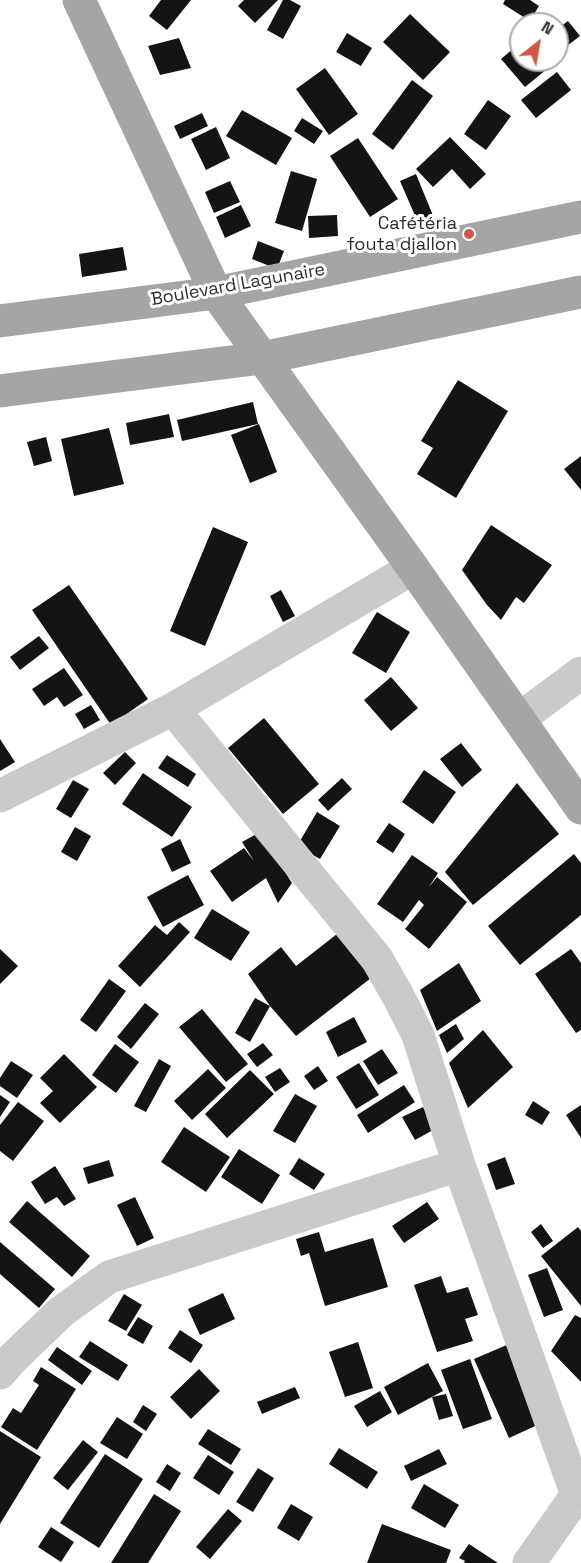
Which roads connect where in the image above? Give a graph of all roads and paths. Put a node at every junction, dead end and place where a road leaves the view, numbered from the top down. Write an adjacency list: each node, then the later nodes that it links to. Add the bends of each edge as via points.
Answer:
1 (90, 6): 4 (main road)
2 (581, 217): 4 (main road, Boulevard Lagunaire)
3 (581, 292): 6 (main road)
4 (216, 293): 5 (main road, Boulevard Lagunaire); 6 (main road)
5 (0, 321)
6 (262, 358): 7 (main road); 8 (main road)
7 (0, 391)
8 (413, 568): 10 (street); 11 (main road)
9 (581, 673): 11 (street)
10 (172, 709): 12 (street); 14 (street, via 377,959 418,1035)
11 (519, 719): 13 (main road)
12 (0, 796)
13 (581, 808)
14 (459, 1165): 15 (street, via 109,1277 61,1312); 16 (street)
15 (0, 1373)
16 (579, 1492): 17 (street)
17 (529, 1563)

